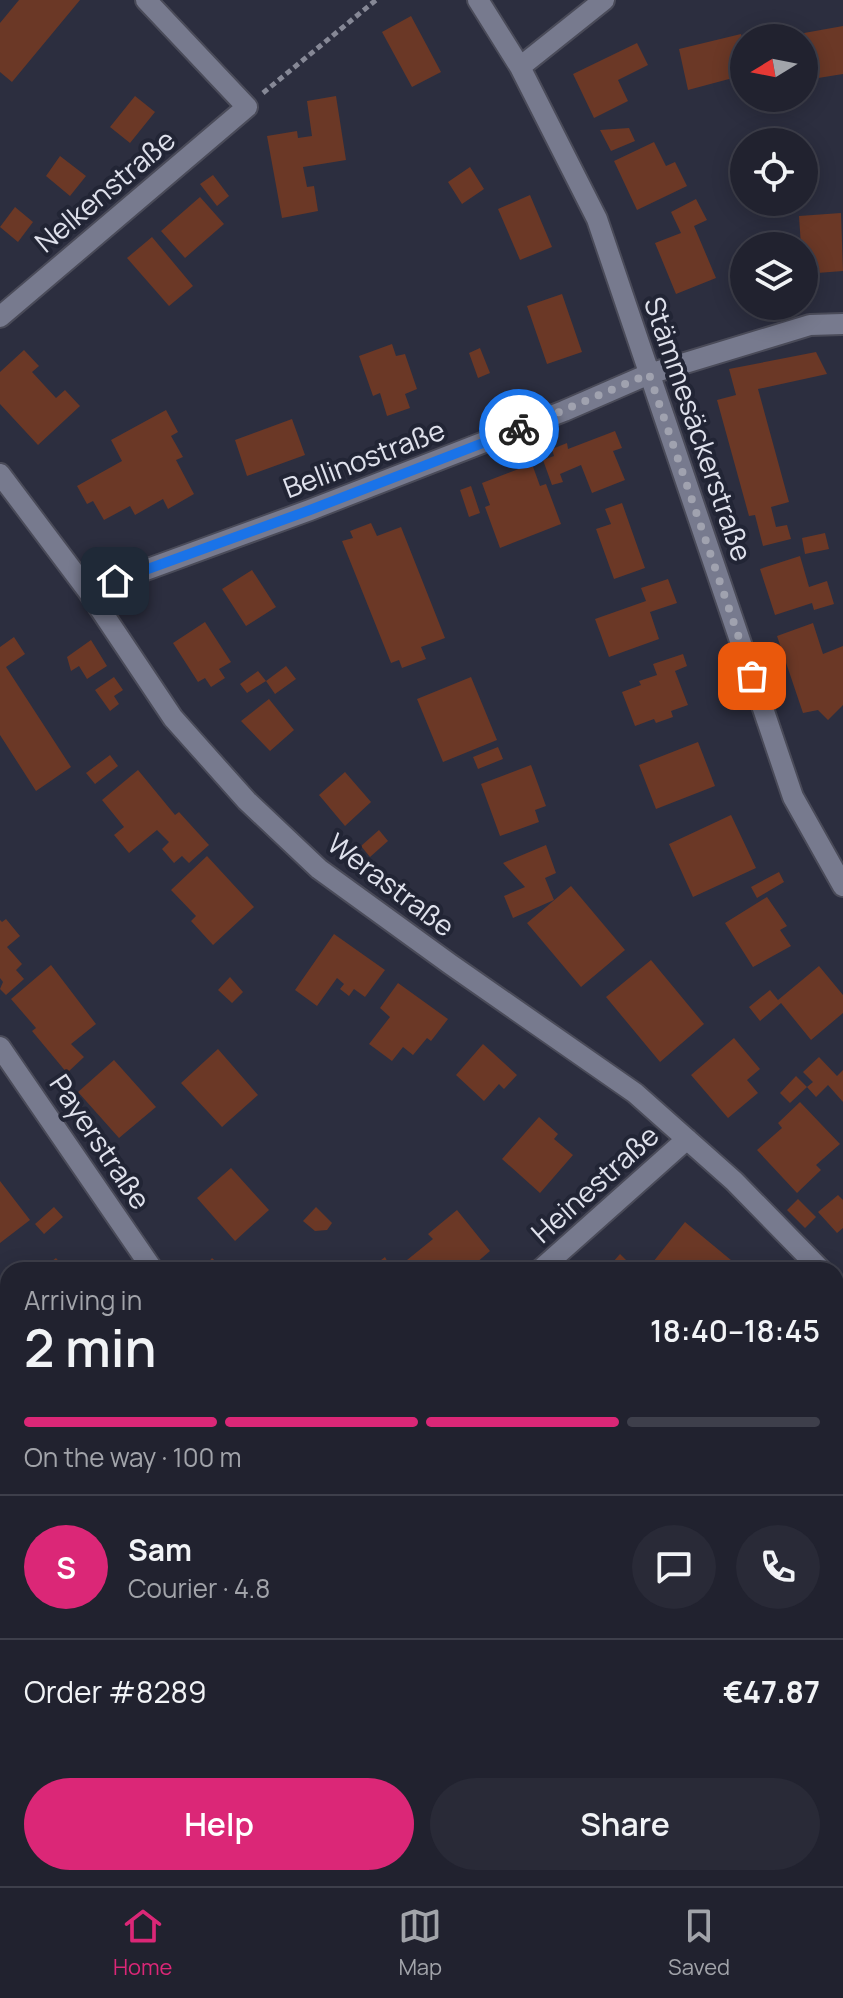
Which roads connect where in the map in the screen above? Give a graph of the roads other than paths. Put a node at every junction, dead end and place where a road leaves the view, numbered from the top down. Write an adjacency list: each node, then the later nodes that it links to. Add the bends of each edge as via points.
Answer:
1 (146, 0): 5 (street, Nelkenstraße, via 247,107)
2 (478, 0): 4 (street, Stämmesäckerstraße)
3 (604, 0): 4 (street)
4 (520, 67): 7 (street, Stämmesäckerstraße, via 597,219)
5 (0, 317)
6 (843, 324): 7 (street, Bellinostraße, via 810,325)
7 (649, 374): 9 (street, Bellinostraße, via 310,510); 10 (street, Stämmesäckerstraße, via 793,797)
8 (0, 474): 9 (street, Werastraße)
9 (88, 591): 12 (street, Werastraße, via 173,718 247,801 319,869 635,1093)
10 (843, 886)
11 (0, 1047): 13 (street, Payerstraße)
12 (687, 1139): 14 (street, Heinestraße); 15 (street, Werastraße)
13 (148, 1262)
14 (549, 1262)
15 (814, 1262)

